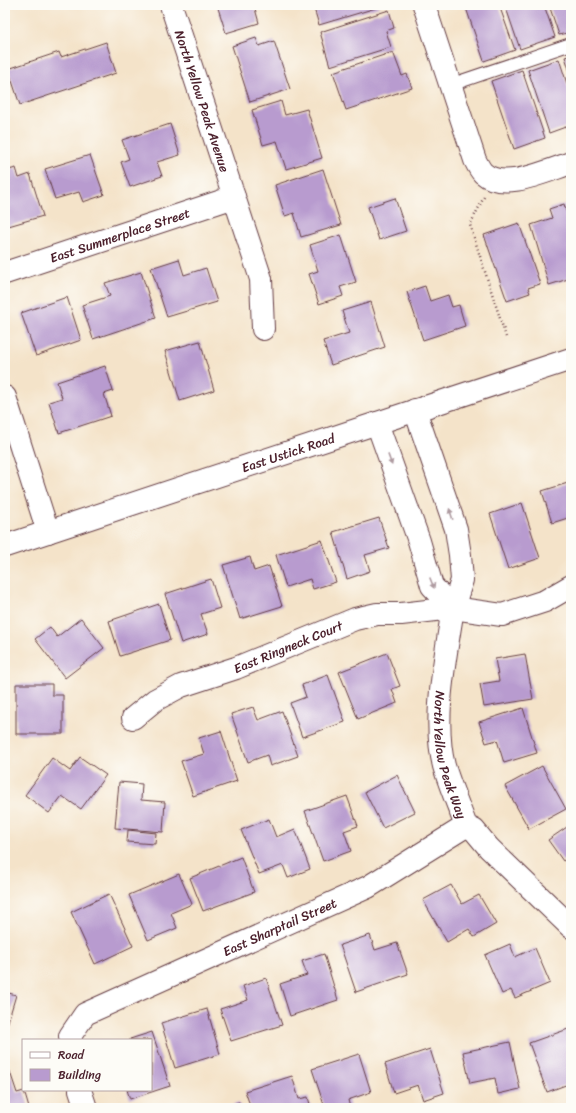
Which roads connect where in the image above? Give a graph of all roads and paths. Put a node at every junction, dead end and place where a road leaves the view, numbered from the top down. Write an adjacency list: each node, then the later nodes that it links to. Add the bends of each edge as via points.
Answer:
1 (171, 5): 7 (street, North Yellow Peak Avenue)
2 (424, 5): 4 (street)
3 (571, 44): 4 (lane)
4 (450, 85): 6 (street, via 475,160 482,172)
5 (571, 163): 6 (street, via 517,180)
6 (493, 179): 10 (path, via 470,225)
7 (234, 197): 8 (street, East Summerplace Street); 9 (street, North Yellow Peak Avenue, via 261,279)
8 (5, 273)
9 (263, 329)
10 (506, 337)
11 (571, 359): 13 (street, East Ustick Road)
12 (5, 397): 15 (street)
13 (415, 410): 14 (street, East Ustick Road); 18 (street, North Yellow Peak Way, one-way to 13, via 462,580 456,529)
14 (377, 423): 15 (street, East Ustick Road); 18 (street, one-way to 18, via 419,541 432,586)
15 (48, 532): 16 (street, East Ustick Road)
16 (5, 546)
17 (571, 586): 18 (street, East Ringneck Court, via 545,601 502,615)
18 (453, 608): 19 (street, East Ringneck Court, via 377,614 355,619 236,668 181,686 155,700); 20 (street, North Yellow Peak Way, via 441,696 440,743 444,766)
19 (133, 718)
20 (466, 826): 21 (street, North Yellow Peak Way, via 474,830 489,848); 22 (street, East Sharptail Street, via 368,887 85,1014 70,1036)
21 (571, 927)
22 (71, 1039)
23 (80, 1091): 24 (street)
24 (86, 1108)

